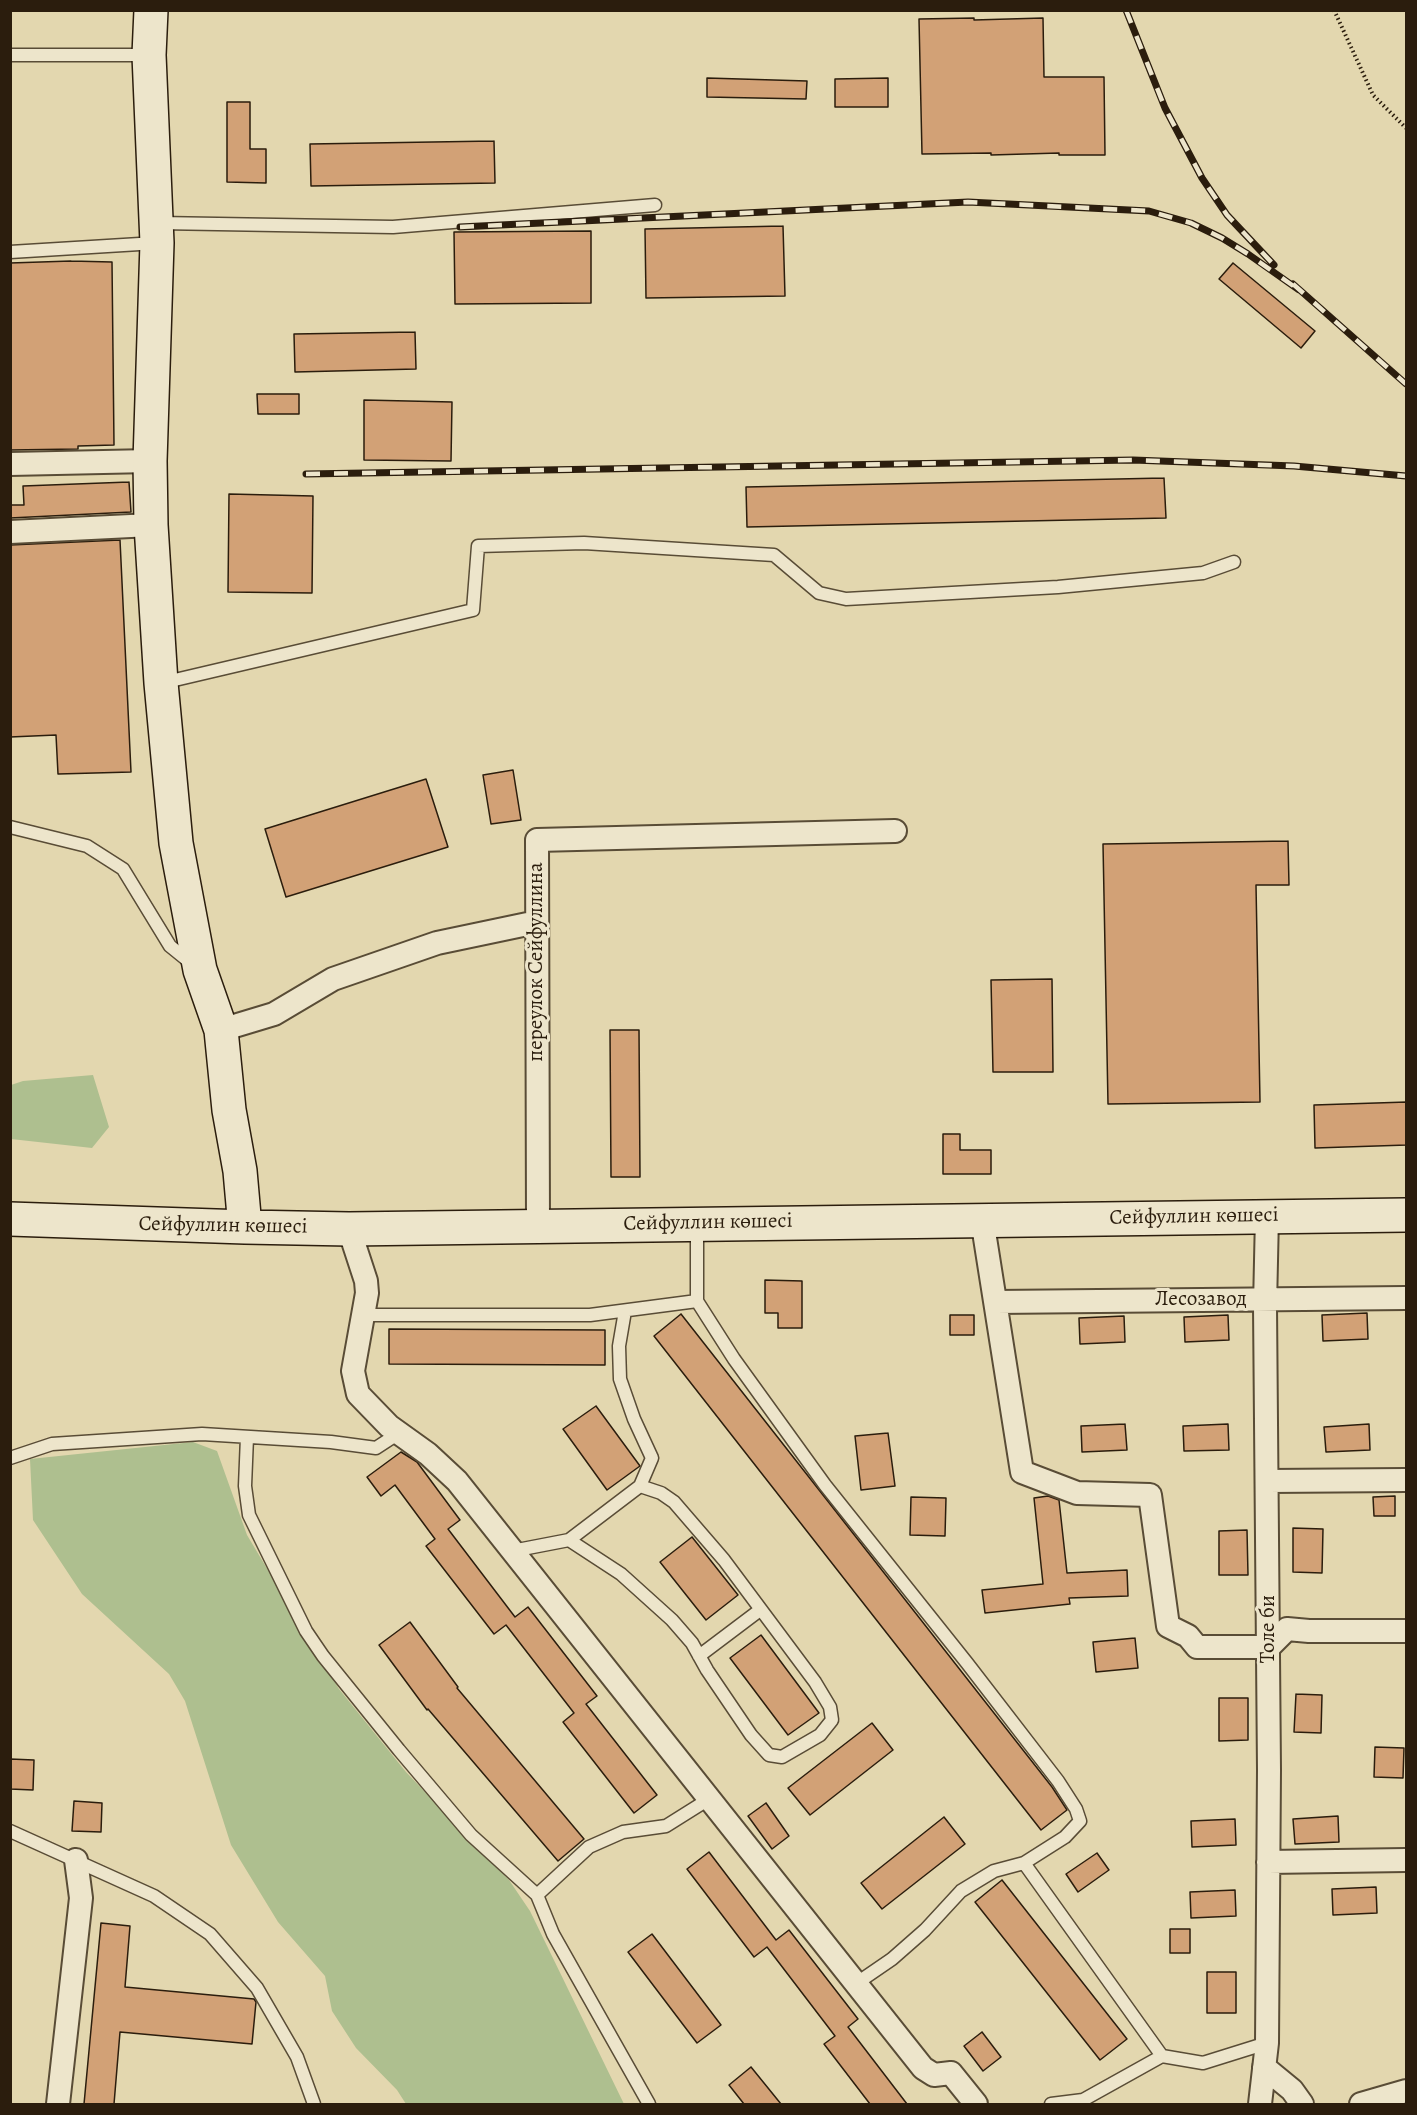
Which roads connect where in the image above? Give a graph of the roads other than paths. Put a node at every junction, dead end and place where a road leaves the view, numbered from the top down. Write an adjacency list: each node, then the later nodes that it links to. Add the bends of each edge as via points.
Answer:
1 (151, 10): 3 (main road)
2 (10, 55): 3 (lane)
3 (149, 55): 5 (main road)
4 (655, 205): 5 (lane, via 393,226)
5 (157, 233): 6 (lane); 7 (main road)
6 (10, 252)
7 (150, 461): 8 (street); 9 (main road)
8 (10, 464)
9 (151, 525): 10 (street); 12 (main road)
10 (10, 532)
11 (1234, 562): 12 (lane, via 1203,573 1058,587 846,600 819,593 774,555 584,543 478,546 473,610)
12 (161, 683): 16 (main road, via 176,843)
13 (10, 827): 16 (lane, via 87,846 123,869 170,946)
14 (895, 831): 15 (street, переулок Сейфуллина, via 537,840)
15 (537, 922): 17 (street, via 438,943 333,979 274,1014); 23 (street, переулок Сейфуллина)
16 (200, 970): 17 (main road)
17 (221, 1030): 24 (main road)
18 (1407, 1215): 19 (main road, Сейфуллин көшесі)
19 (1267, 1216): 21 (main road, Сейфуллин көшесі); 27 (street, Толе би)
20 (10, 1219): 24 (main road, Сейфуллин көшесі)
21 (982, 1219): 22 (main road, Сейфуллин көшесі); 29 (street)
22 (697, 1223): 23 (main road, Сейфуллин көшесі); 28 (lane)
23 (538, 1226): 25 (main road, Сейфуллин көшесі)
24 (245, 1227): 25 (main road, Сейфуллин көшесі)
25 (349, 1228): 31 (street, via 366,1281)
26 (1407, 1298): 27 (street, Лесозавод)
27 (1265, 1300): 29 (street, Лесозавод); 36 (street, Толе би)
28 (697, 1301): 30 (lane); 49 (lane, via 825,1485 974,1672 1076,1809 1080,1821 1065,1837)
29 (996, 1302): 42 (street, via 1023,1472 1077,1493 1150,1496 1168,1626 1188,1636 1197,1647)
30 (625, 1311): 31 (lane, via 590,1315); 37 (lane, via 619,1346 620,1379 652,1458)
31 (363, 1315): 32 (street, via 352,1371 358,1394)
32 (399, 1433): 33 (lane, via 376,1448); 39 (street, via 457,1481)
33 (247, 1437): 34 (lane, via 202,1434 52,1444); 50 (lane, via 245,1486 249,1515 306,1631 471,1835)
34 (10, 1458)
35 (1407, 1480): 36 (street)
36 (1268, 1481): 42 (street, Толе би)
37 (640, 1486): 38 (lane); 40 (lane, via 662,1493 674,1502)
38 (569, 1540): 39 (lane); 43 (lane, via 629,1582 672,1620)
39 (512, 1551): 44 (street)
40 (760, 1610): 43 (lane); 43 (lane, via 830,1707 832,1720 820,1735 782,1757 769,1755 751,1735)
41 (1407, 1631): 42 (street, via 1287,1629)
42 (1269, 1647): 48 (street, Толе би)
43 (699, 1656)
44 (709, 1800): 50 (lane, via 666,1826 624,1832 589,1847); 51 (street)
45 (10, 1831): 46 (lane)
46 (76, 1860): 56 (street, via 81,1898); 57 (lane, via 154,1896 210,1934 257,1989 297,2057)
47 (1407, 1860): 48 (street)
48 (1268, 1862): 52 (street, Толе би)
49 (1024, 1863): 51 (lane, via 994,1871 961,1891 925,1930); 53 (lane)
50 (537, 1895): 58 (lane, via 554,1934)
51 (857, 1983): 59 (street, via 923,2068 934,2075 951,2073)
52 (1267, 2043): 53 (lane, via 1203,2063); 54 (street, Толе би)
53 (1162, 2056): 60 (lane, via 1083,2100)
54 (1264, 2067): 61 (street, Толе би); 62 (street, via 1292,2090)
55 (1407, 2091): 63 (street)
56 (58, 2104)
57 (314, 2104)
58 (649, 2104)
59 (976, 2104)
60 (1051, 2104)
61 (1260, 2104)
62 (1302, 2104)
63 (1360, 2104)

